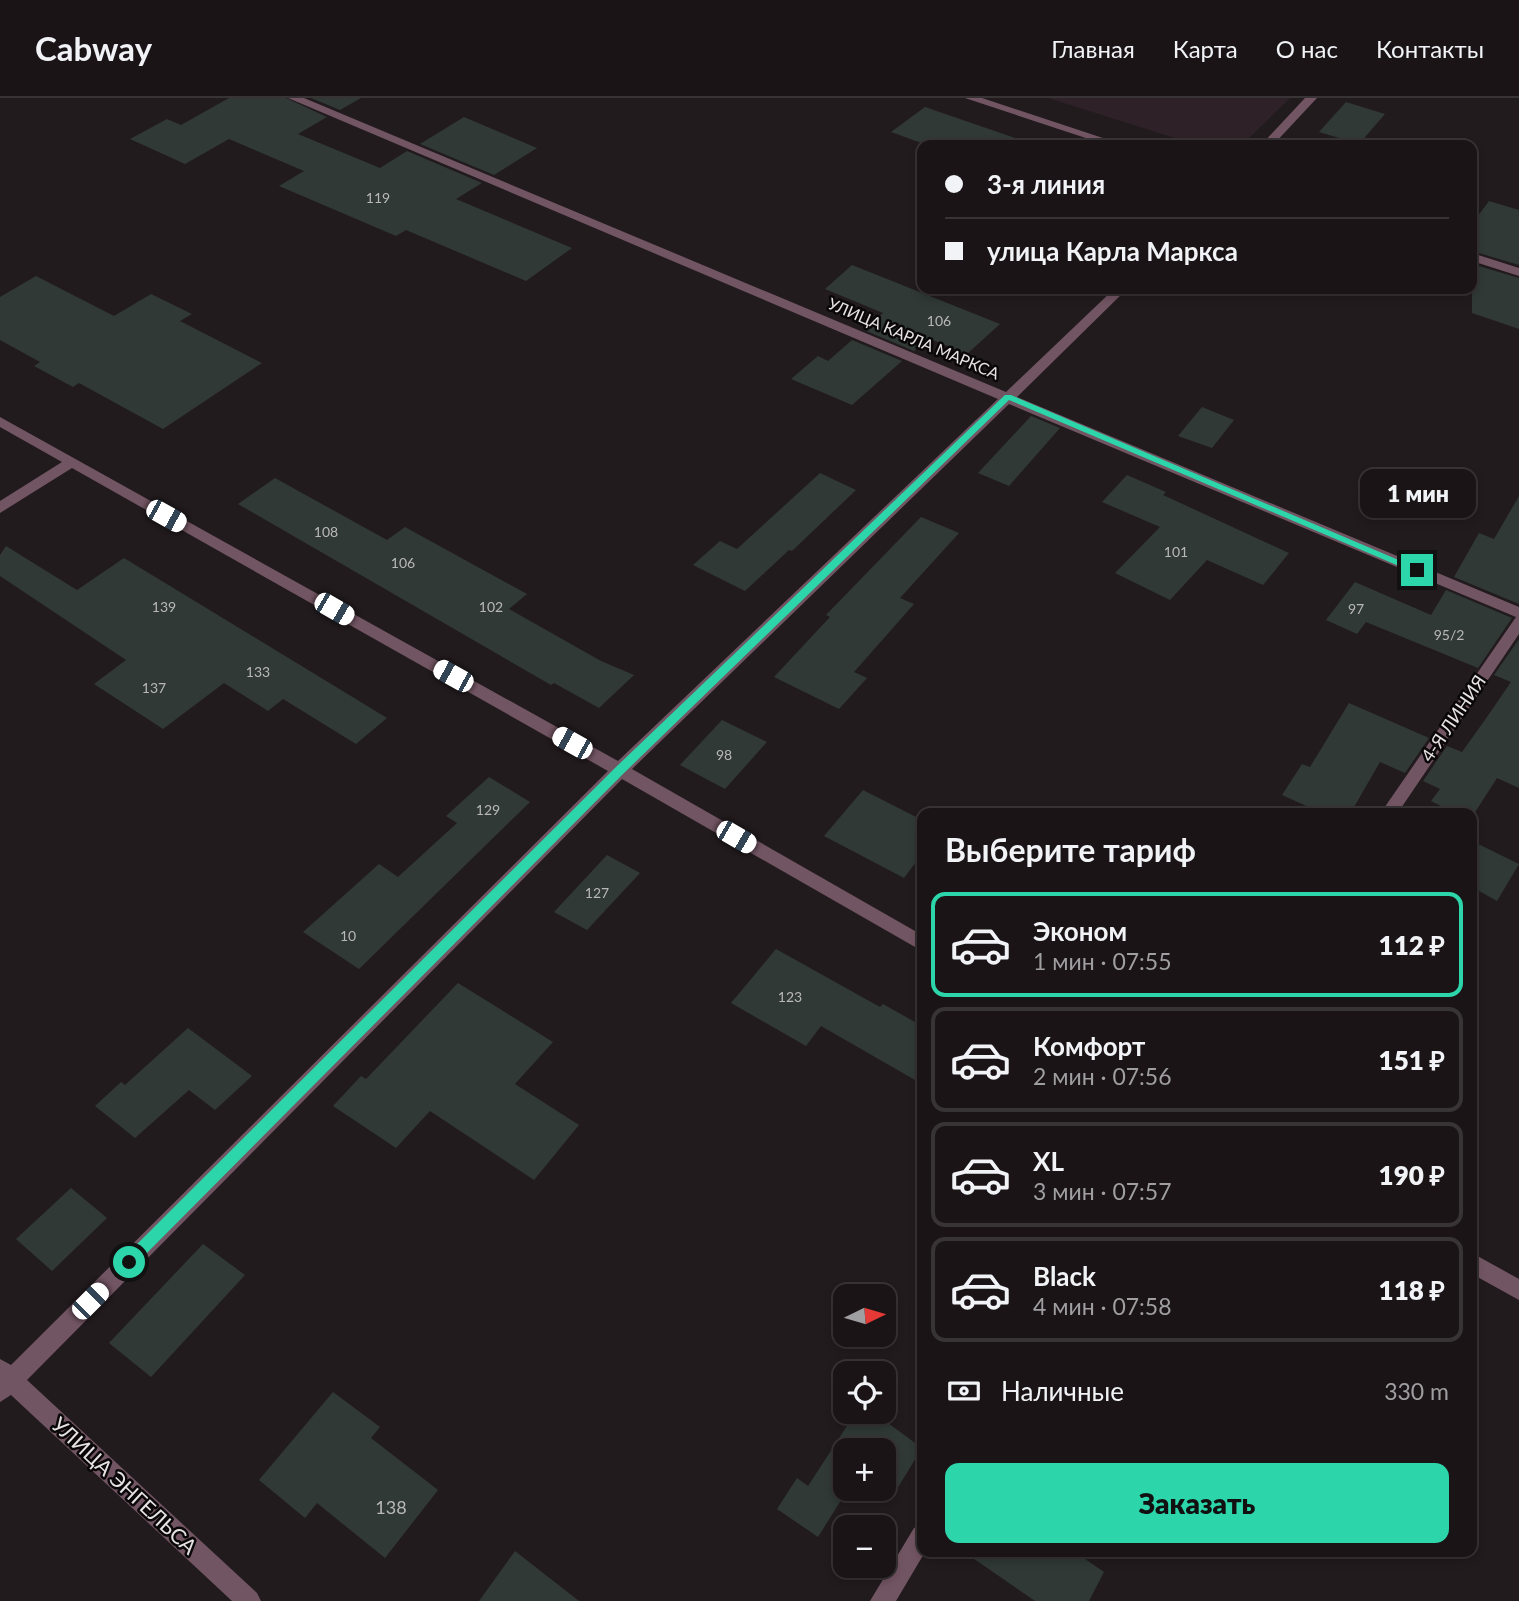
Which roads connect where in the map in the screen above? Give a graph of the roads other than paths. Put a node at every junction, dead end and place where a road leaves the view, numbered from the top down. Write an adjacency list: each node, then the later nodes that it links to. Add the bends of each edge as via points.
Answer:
1 (294, 98): 9 (street, УЛИЦА КАРЛА МАРКСА)
2 (971, 98): 4 (street)
3 (1311, 98): 5 (street)
4 (1102, 140)
5 (1272, 140)
6 (1477, 259): 7 (street)
7 (1519, 272)
8 (1116, 294): 9 (street)
9 (1008, 397): 13 (street, УЛИЦА КАРЛА МАРКСА); 15 (street)
10 (0, 421): 11 (street)
11 (71, 462): 12 (street); 15 (street)
12 (0, 508)
13 (1519, 613)
14 (1519, 622): 16 (street, 4-Я ЛИНИЯ)
15 (620, 770): 17 (street); 20 (street)
16 (1392, 808)
17 (917, 941)
18 (1477, 1266): 19 (street)
19 (1519, 1290)
20 (4, 1380): 22 (street, УЛИЦА ЭНГЕЛЬСА)
21 (917, 1544): 23 (street)
22 (249, 1601)
23 (882, 1601)

